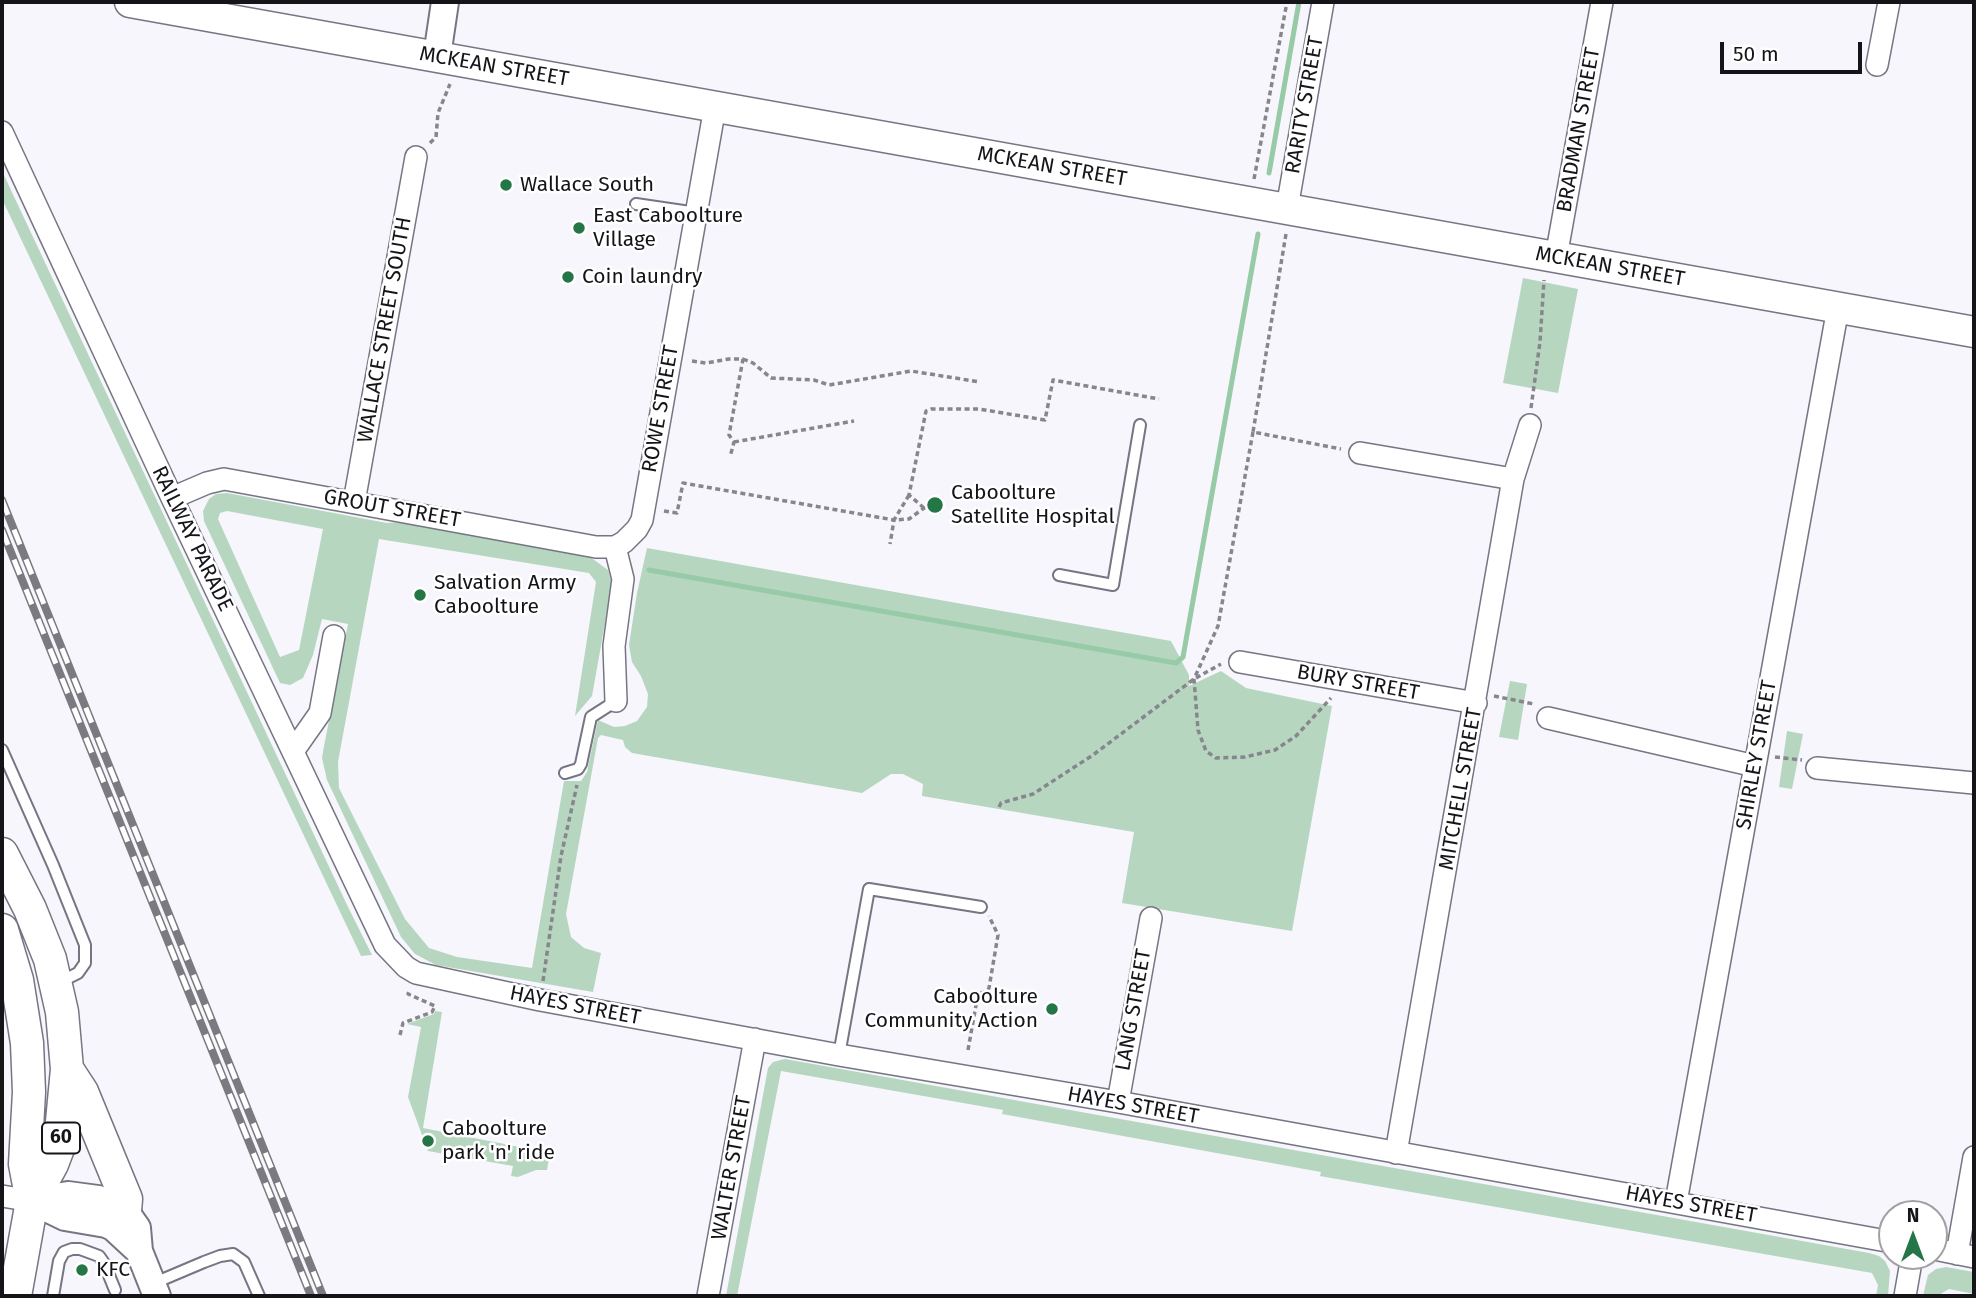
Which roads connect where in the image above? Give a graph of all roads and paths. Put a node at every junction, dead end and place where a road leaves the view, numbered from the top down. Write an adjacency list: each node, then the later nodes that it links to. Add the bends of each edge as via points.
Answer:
1 (445, 2): 7 (street)
2 (1287, 2): 13 (path)
3 (1323, 2): 16 (street, RARITY STREET)
4 (1602, 2): 17 (street, BRADMAN STREET)
5 (1889, 2): 8 (street)
6 (148, 3): 7 (main road, MCKEAN STREET)
7 (437, 56): 10 (main road, MCKEAN STREET)
8 (1877, 65)
9 (450, 84): 12 (path, via 438,113 436,137)
10 (715, 107): 15 (street, ROWE STREET); 16 (main road, MCKEAN STREET)
11 (2, 132): 32 (street, RAILWAY PARADE)
12 (416, 157): 33 (street, WALLACE STREET SOUTH)
13 (1254, 179)
14 (636, 204): 15 (lane)
15 (697, 213): 39 (street, ROWE STREET, via 642,520)
16 (1286, 220): 17 (main road, MCKEAN STREET); 28 (path, via 1253,432)
17 (1550, 267): 18 (main road, MCKEAN STREET); 26 (path, via 1541,301)
18 (1838, 308): 19 (main road, MCKEAN STREET); 48 (street, SHIRLEY STREET)
19 (1974, 332)
20 (743, 359): 21 (path); 22 (path, via 771,378 829,385 911,371); 27 (path, via 729,435)
21 (692, 361)
22 (980, 382)
23 (1159, 399): 31 (path, via 1053,380 1045,420 979,409 931,409 926,411)
24 (854, 421): 27 (path)
25 (1140, 425): 40 (lane, via 1113,585)
26 (1530, 425): 30 (street, MITCHELL STREET)
27 (734, 442): 29 (path)
28 (1360, 453): 30 (street)
29 (730, 457)
30 (1513, 479): 44 (street, MITCHELL STREET)
31 (909, 495): 34 (path); 37 (path)
32 (172, 498): 33 (street, GROUT STREET, via 224,479); 47 (street, RAILWAY PARADE)
33 (354, 502): 39 (street, GROUT STREET)
34 (924, 508): 36 (path); 37 (path, via 909,519)
35 (664, 511): 37 (path, via 677,513 683,483)
36 (941, 512)
37 (894, 520): 38 (path)
38 (890, 544)
39 (615, 547): 43 (street, via 623,579 613,663)
40 (1059, 575)
41 (334, 636): 47 (street, via 320,713)
42 (1240, 663): 44 (street, BURY STREET); 53 (path, via 1218,664 1093,755 1033,794)
43 (616, 701): 50 (lane, via 591,717)
44 (1476, 703): 45 (path, via 1492,696 1537,705); 68 (street, MITCHELL STREET)
45 (1548, 718): 48 (street)
46 (2, 750): 59 (lane, via 85,945 85,963 78,973)
47 (294, 750): 58 (street, RAILWAY PARADE)
48 (1755, 766): 49 (path, via 1771,757 1800,759); 71 (street, SHIRLEY STREET)
49 (1817, 768): 52 (street)
50 (578, 769): 51 (lane); 60 (path)
51 (565, 773)
52 (1974, 783)
53 (999, 807)
54 (2, 854): 59 (main road, 60, via 36,922)
55 (981, 907): 64 (path, via 998,935 989,988 978,994); 65 (lane, via 869,889)
56 (1151, 918): 67 (street, LANG STREET)
57 (2, 930): 70 (main road, 60, via 17,980 27,1044 29,1092)
58 (385, 945): 60 (street, HAYES STREET, via 416,973)
59 (56, 984): 66 (main road, 60)
60 (540, 1000): 63 (street, HAYES STREET)
61 (435, 1006): 62 (path, via 432,1012 403,1023)
62 (400, 1035)
63 (755, 1039): 65 (street, HAYES STREET); 83 (street, WALTER STREET)
64 (968, 1050)
65 (839, 1055): 67 (street, HAYES STREET)
66 (67, 1069): 70 (main road, 60, via 60,1143 52,1164); 72 (main road, via 82,1092 126,1199)
67 (1118, 1102): 68 (street, HAYES STREET)
68 (1396, 1153): 71 (street, HAYES STREET)
69 (1974, 1157): 76 (street)
70 (17, 1198): 72 (street, via 68,1195 98,1199); 74 (street, via 65,1217 113,1227); 80 (main road, 60)
71 (1676, 1202): 73 (street, HAYES STREET)
72 (125, 1211): 74 (street, via 137,1228)
73 (1878, 1239)
74 (139, 1251): 79 (street)
75 (1948, 1252): 76 (street)
76 (1966, 1255)
77 (1910, 1270): 84 (street)
78 (115, 1290): 81 (lane, via 99,1256 72,1249 59,1261)
79 (155, 1290): 82 (lane, via 227,1254 237,1256 247,1268)
80 (15, 1296)
81 (53, 1296)
82 (259, 1296)
83 (708, 1296)
84 (1905, 1296)

